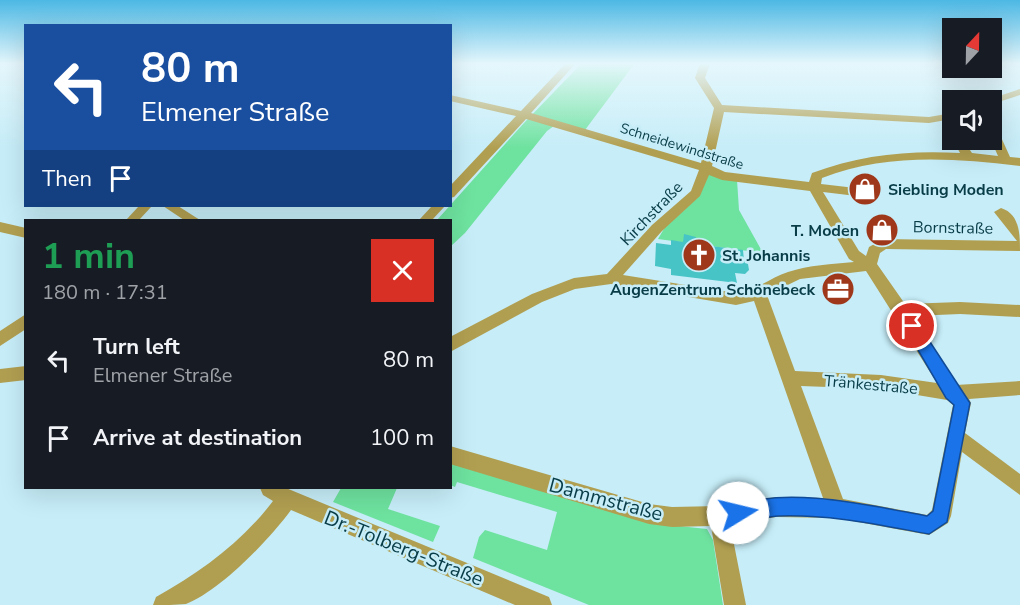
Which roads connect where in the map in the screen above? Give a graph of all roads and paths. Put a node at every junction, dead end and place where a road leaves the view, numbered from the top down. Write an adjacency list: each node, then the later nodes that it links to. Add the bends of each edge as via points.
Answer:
1 (543, 91): 7 (street)
2 (708, 91): 6 (street)
3 (1020, 92): 5 (street)
4 (452, 98): 7 (street, Schneidewindstraße)
5 (1002, 98)
6 (719, 108): 8 (street); 14 (street, Kirchstraße)
7 (521, 114): 14 (street, Schneidewindstraße); 15 (street)
8 (942, 117)
9 (964, 150): 11 (street)
10 (1001, 150): 12 (street)
11 (968, 157): 12 (street); 16 (street, via 898,157 845,166 816,176)
12 (1006, 160): 13 (street)
13 (1020, 162)
14 (706, 168): 16 (street, Schneidewindstraße, via 736,179); 30 (street, Kirchstraße, via 696,192)
15 (453, 186)
16 (814, 187): 17 (street, Schneidewindstraße); 29 (street, via 854,255)
17 (873, 194)
18 (145, 207): 22 (street)
19 (171, 207): 23 (street)
20 (438, 207): 24 (street)
21 (1001, 212): 27 (street)
22 (133, 219)
23 (191, 219)
24 (426, 219)
25 (0, 227): 26 (street)
26 (24, 233)
27 (1020, 237)
28 (1020, 246): 29 (street, Bornstraße, via 886,244 874,251)
29 (870, 265): 31 (street, via 800,274); 32 (street)
30 (611, 279): 31 (street, via 736,299); 36 (street, via 574,284 537,298)
31 (759, 293): 39 (street)
32 (902, 310): 33 (street); 41 (street)
33 (1020, 311)
34 (24, 322): 35 (street)
35 (0, 340)
36 (452, 344)
37 (24, 372): 38 (street)
38 (0, 376)
39 (789, 378): 41 (street, Tränkestraße, via 881,382); 47 (street)
40 (1020, 388): 41 (street, Tränkestraße)
41 (952, 393): 42 (street, via 962,403)
42 (956, 437): 44 (street); 47 (street, Dammstraße, via 940,516 929,525)
43 (452, 456): 48 (street, Dammstraße, via 649,514)
44 (1020, 486)
45 (272, 489): 46 (street, Dr.-Tolberg-Straße)
46 (287, 499): 49 (street, via 245,549 202,584); 50 (street, Dr.-Tolberg-Straße)
47 (836, 508): 48 (street, Dammstraße, via 776,507)
48 (719, 516): 51 (street)
49 (164, 605)
50 (541, 605)
51 (735, 605)

